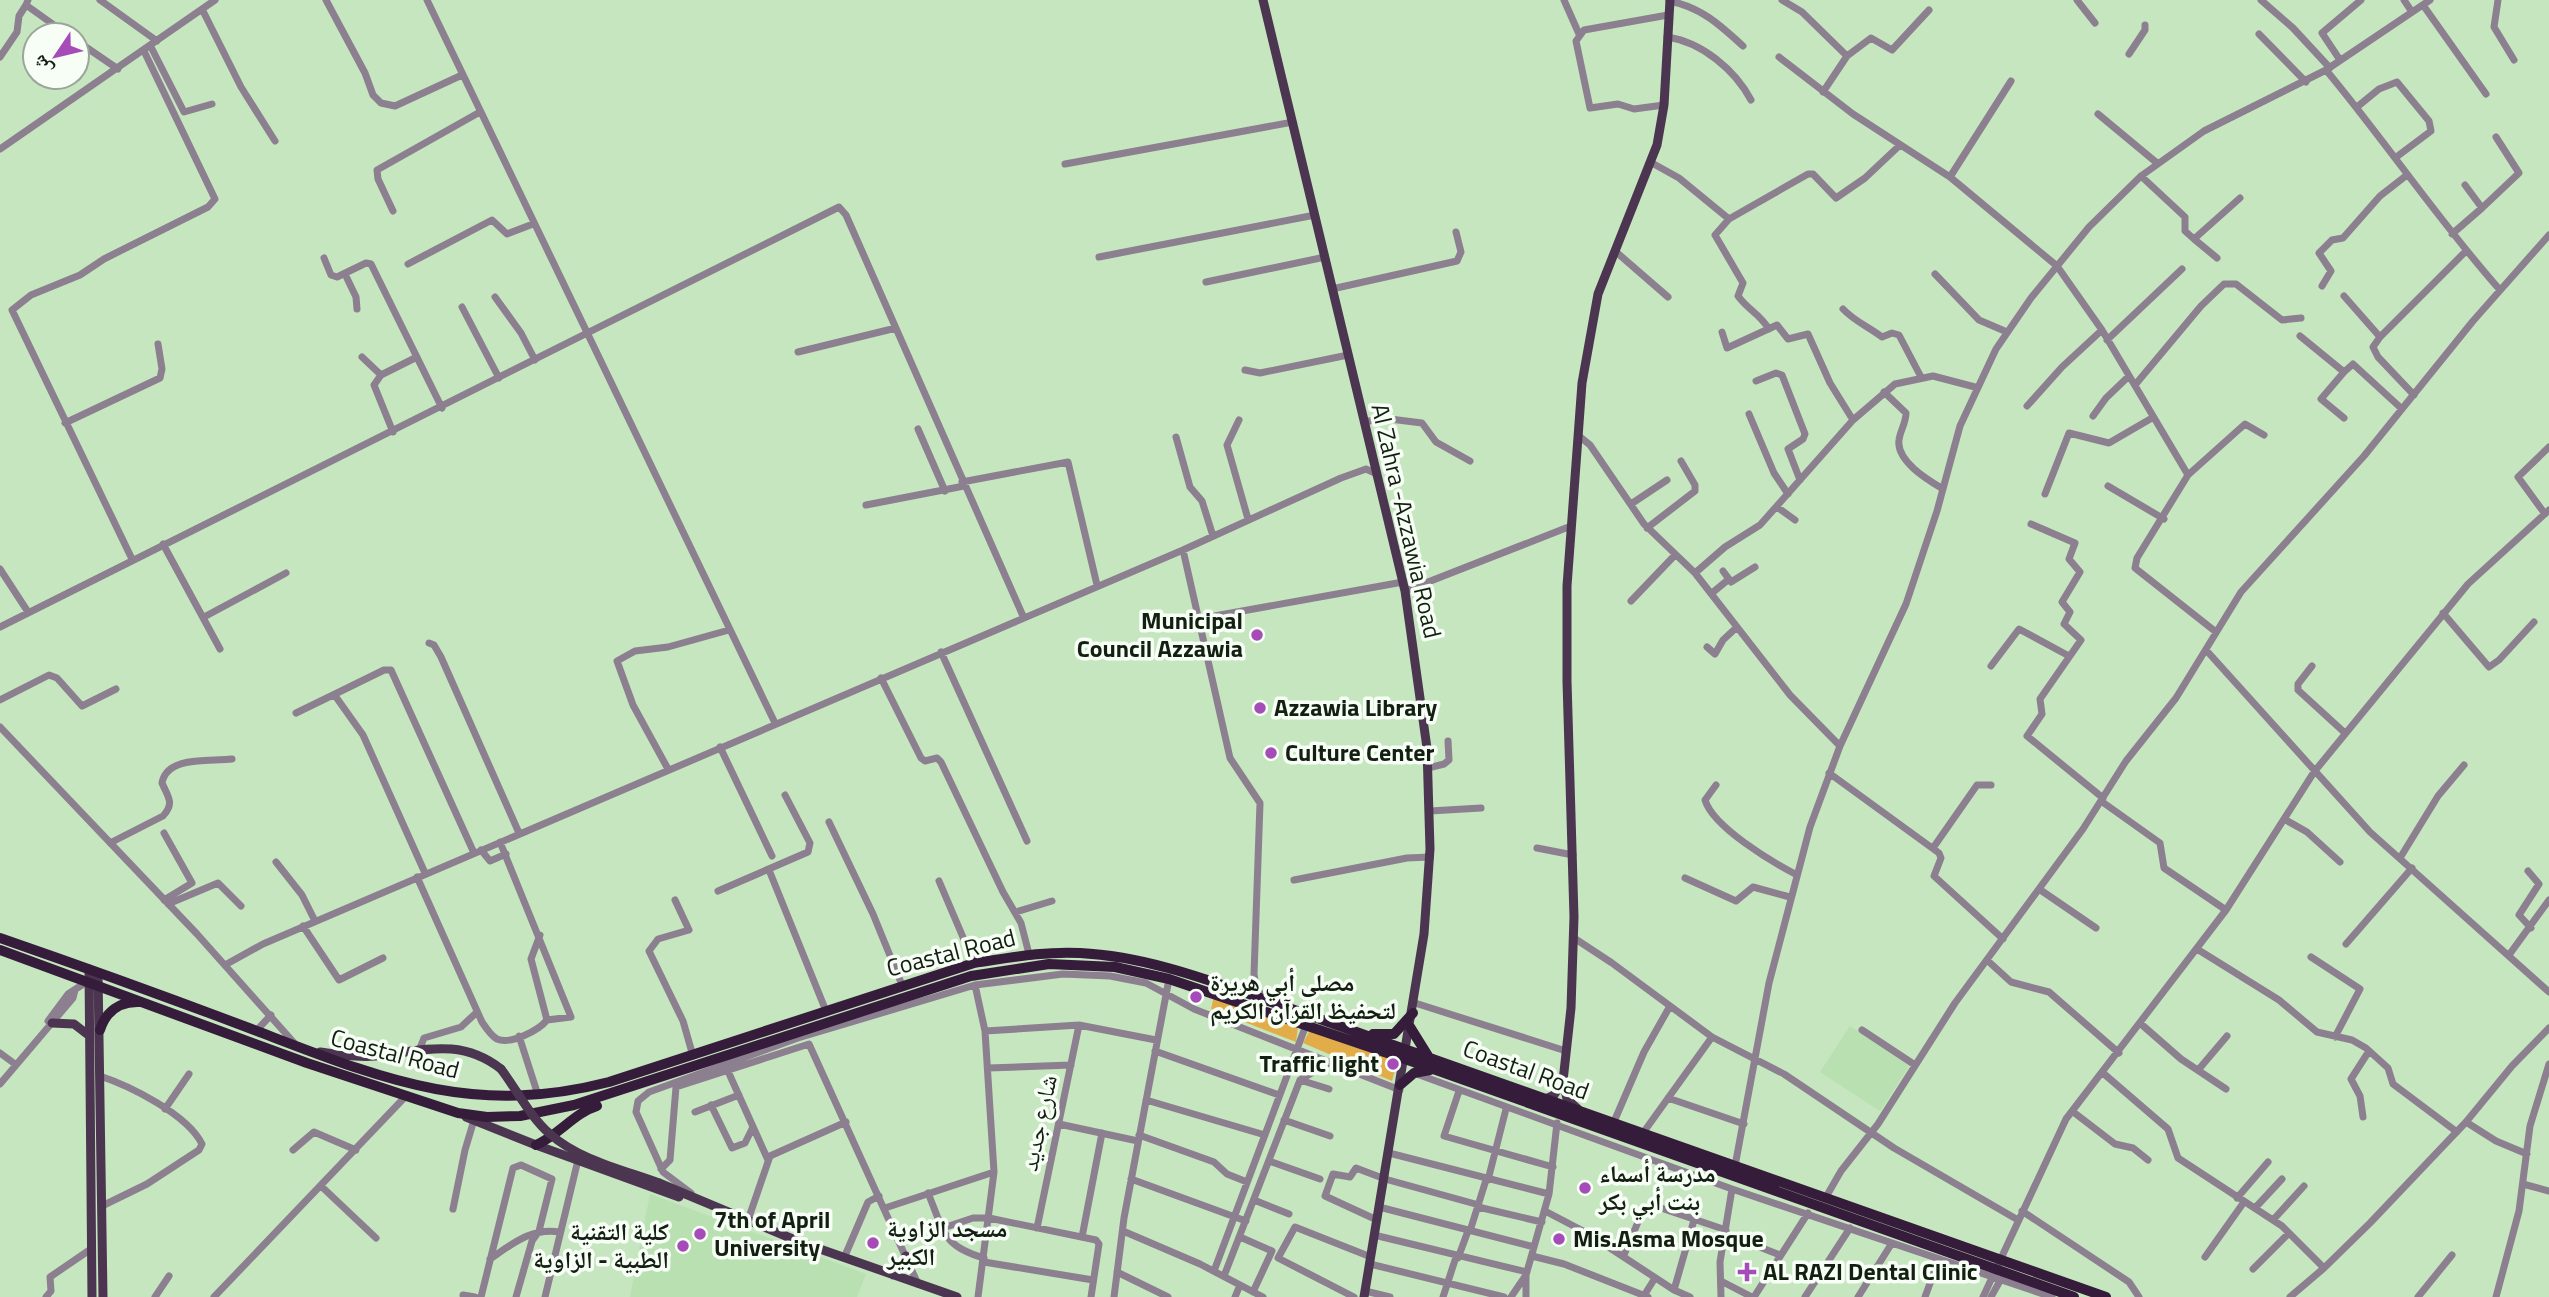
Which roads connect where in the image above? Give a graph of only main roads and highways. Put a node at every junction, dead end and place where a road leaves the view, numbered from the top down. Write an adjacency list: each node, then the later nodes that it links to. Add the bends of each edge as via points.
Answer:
1 (1263, 0): 8 (main road, Al Zahra -Azzawia Road, via 1415,649 1429,768 1430,857)
2 (1670, 1): 18 (main road, via 1664,105 1652,163 1598,294 1589,334 1571,527 1566,649 1574,938)
3 (0, 938): 5 (highway, Coastal Road)
4 (0, 950): 6 (highway, Coastal Road)
5 (93, 971): 6 (main road); 14 (highway, Coastal Road)
6 (93, 983): 7 (highway, Coastal Road); 11 (main road); 12 (main road)
7 (142, 1002): 11 (highway, via 115,1008); 25 (highway, Coastal Road)
8 (1414, 1008): 10 (main road, Al Zahra -Azzawia Road); 13 (highway, via 1395,1034)
9 (48, 1026): 12 (main road, via 74,1024)
10 (1410, 1027): 15 (main road, Al Zahra -Azzawia Road); 16 (highway)
11 (100, 1030): 33 (main road)
12 (87, 1034): 32 (main road)
13 (1363, 1034): 14 (highway, Coastal Road, via 1143,961 1079,953 1029,954 974,963 693,1056 593,1086 538,1095 444,1093); 15 (highway, Coastal Road)
14 (309, 1051): 27 (main road, bridge, via 368,1056 459,1048 477,1054 501,1069 558,1141)
15 (1406, 1054): 16 (highway, Coastal Road); 17 (highway, Coastal Road); 19 (highway, Coastal Road, via 1169,979 1115,967 1070,964 988,972); 20 (main road, Al Zahra -Azzawia Road)
16 (1430, 1058): 21 (highway, Coastal Road)
17 (1434, 1070): 20 (highway, via 1414,1073); 29 (highway, Coastal Road, via 1558,1121)
18 (1563, 1081): 21 (main road, via 1554,1095); 24 (main road, via 1567,1098)
19 (631, 1087): 22 (highway, Coastal Road); 23 (highway, via 613,1101)
20 (1400, 1088): 31 (main road, Al Zahra -Azzawia Road)
21 (1545, 1099): 24 (highway, Coastal Road)
22 (556, 1110): 23 (highway); 25 (highway, Coastal Road, via 498,1117)
23 (582, 1111): 26 (highway, via 563,1130)
24 (1581, 1111): 29 (highway, Coastal Road, via 1826,1197)
25 (458, 1113): 26 (main road)
26 (536, 1145): 27 (main road)
27 (749, 1222): 30 (main road)
28 (906, 1256): 30 (main road)
29 (2000, 1270): 35 (highway, Coastal Road); 36 (highway, Coastal Road)
30 (893, 1275): 34 (main road)
31 (1365, 1294)
32 (92, 1297)
33 (103, 1297)
34 (956, 1297)
35 (2074, 1297)
36 (2106, 1297)

